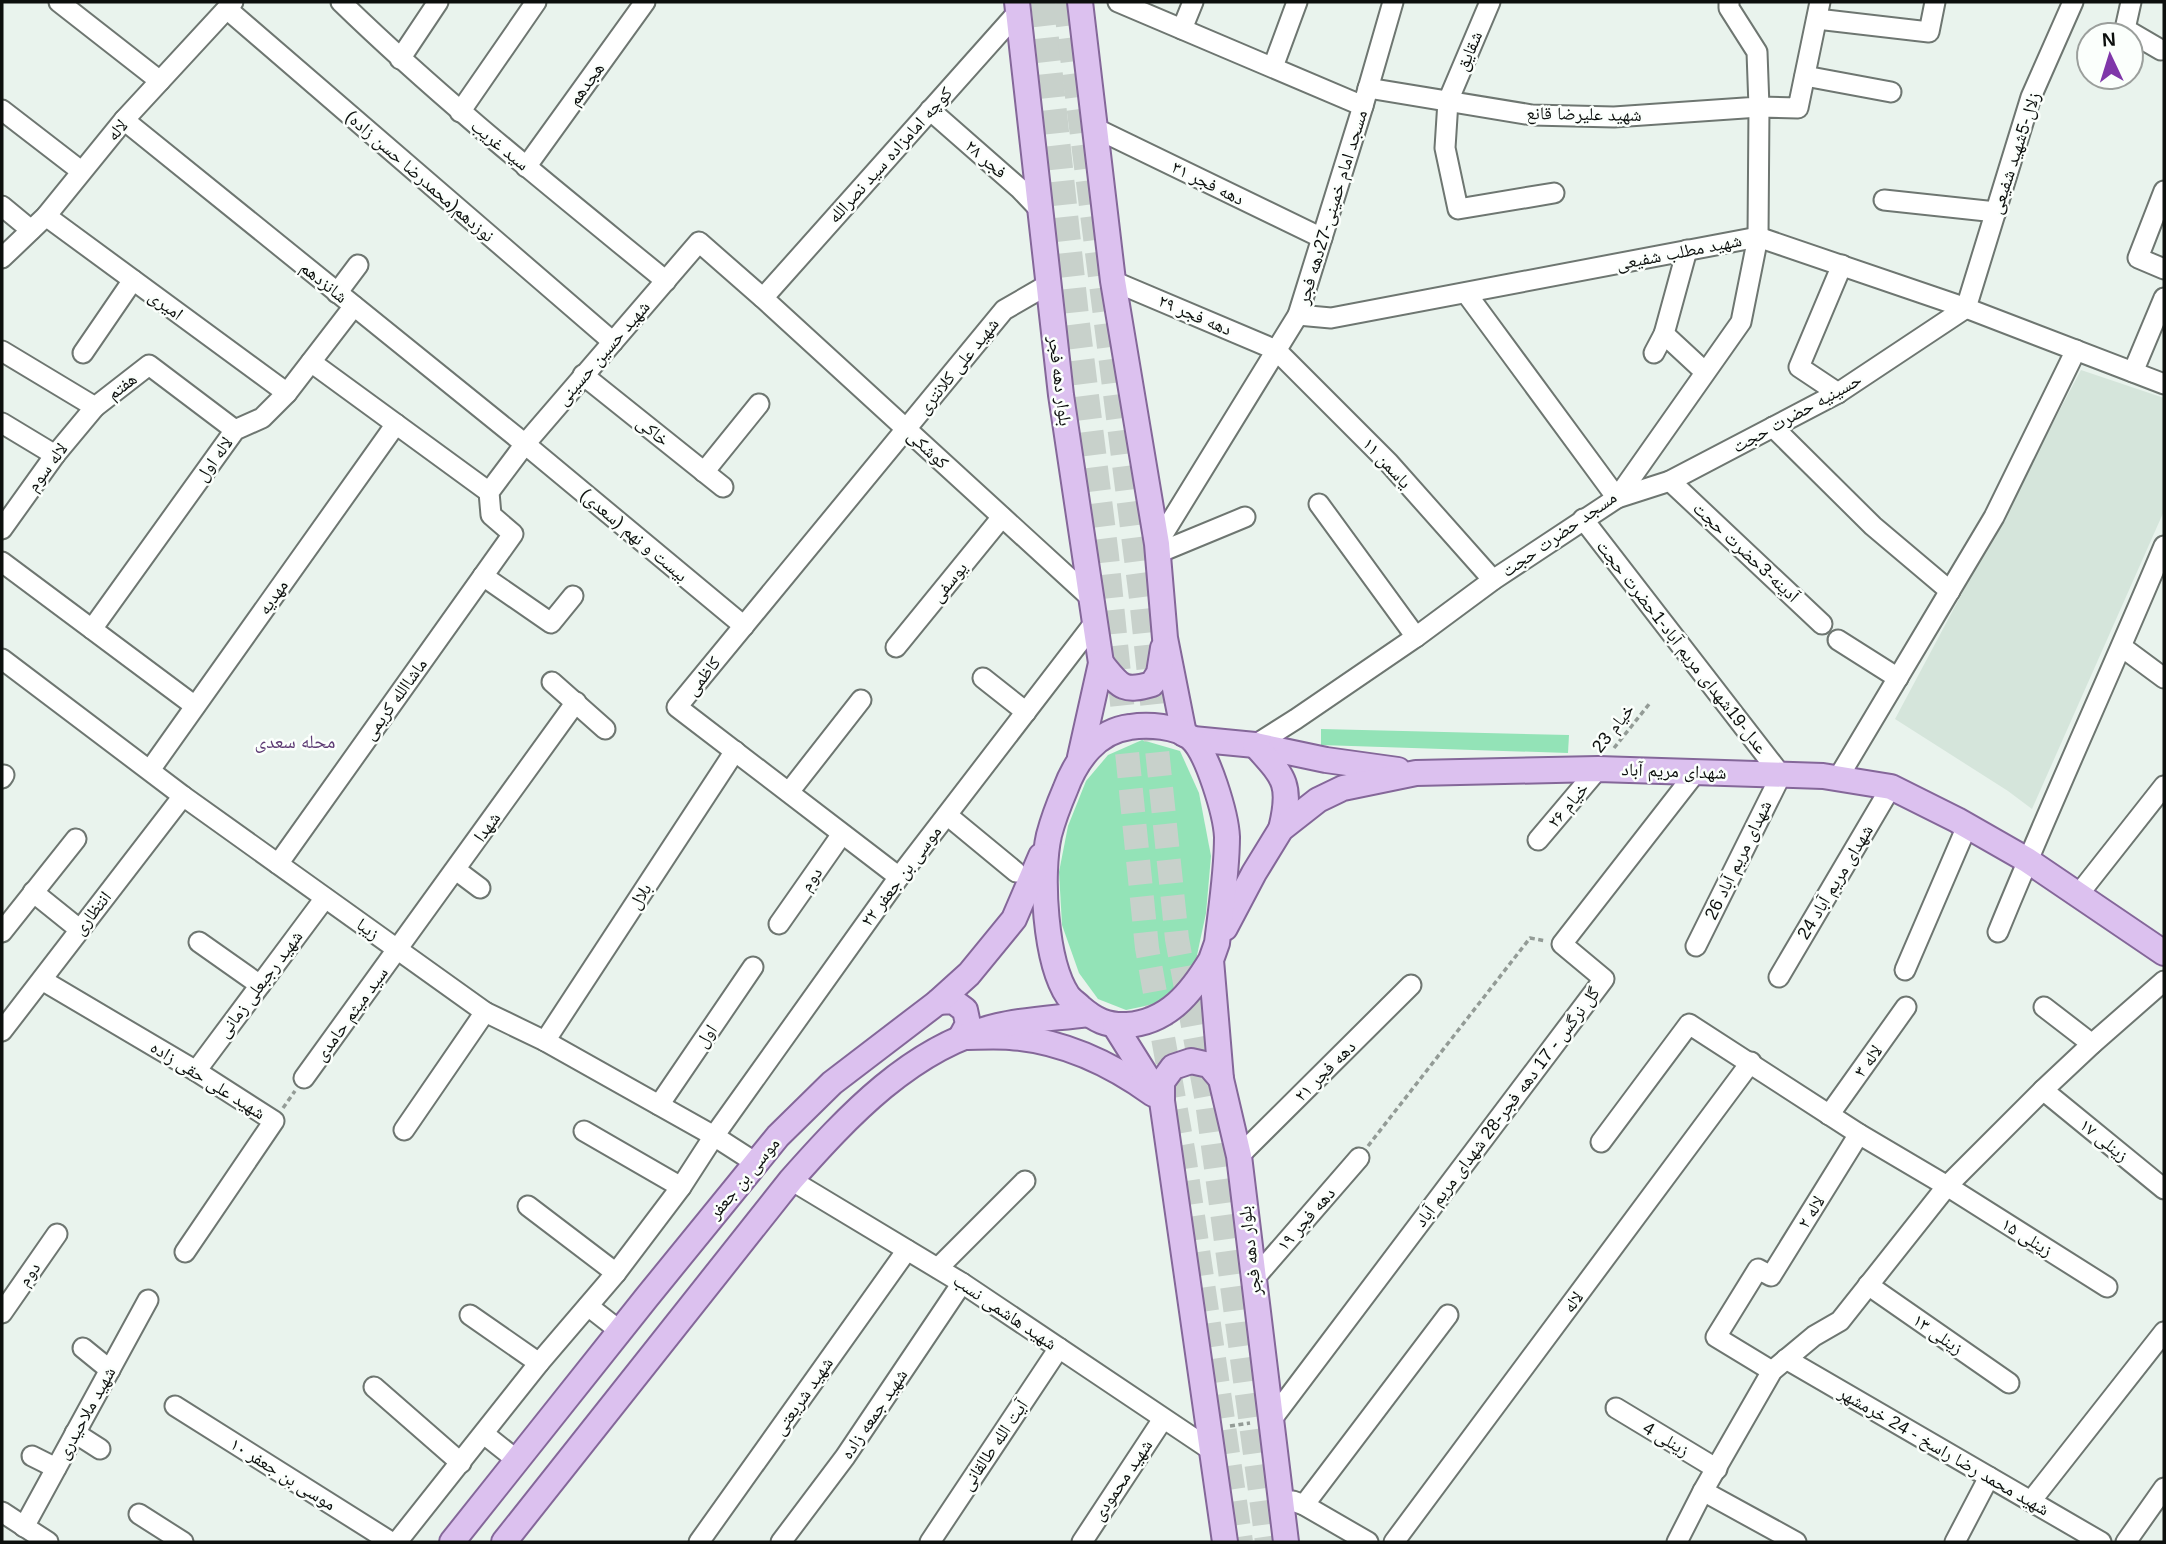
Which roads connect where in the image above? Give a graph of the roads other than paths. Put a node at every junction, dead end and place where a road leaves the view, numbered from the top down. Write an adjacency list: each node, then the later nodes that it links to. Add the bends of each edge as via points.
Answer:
1 (59, 2): 24 (street)
2 (341, 2): 21 (street, سید غریب)
3 (438, 2): 21 (street)
4 (536, 2): 31 (street)
5 (645, 2): 34 (street, هجدهم)
6 (1080, 2): 33 (main road)
7 (1118, 2): 19 (street, شهید علیرضا قانع)
8 (1193, 2): 19 (street)
9 (1297, 2): 22 (street)
10 (1393, 2): 26 (street, مسجد امام خمینی-27دهه فجر)
11 (1490, 2): 27 (street, شقایق)
12 (1729, 2): 28 (street, مسجد حضرت حجت, via 1757,52)
13 (1935, 2): 18 (street, via 1929,32)
14 (2073, 2): 41 (street, زلال-5شهید شفیعی, via 2031,97)
15 (2131, 2): 20 (street, via 2125,29)
16 (230, 5): 24 (street, لاله); 63 (street, نوزدهم(محمدرضا حسن زاده))
17 (1017, 7): 30 (street, کوچه امامزاده سید نصرالله); 40 (main road, بلوار دهه فجر)
18 (1819, 10): 23 (street)
19 (1182, 29): 22 (street, شهید علیرضا قانع)
20 (2161, 50)
21 (400, 59): 31 (street, سید غریب)
22 (1273, 67): 26 (street, شهید علیرضا قانع)
23 (1805, 76): 25 (street); 28 (street, شهید علیرضا قانع, via 1798,108)
24 (160, 81): 32 (street, لاله)
25 (1891, 92)
26 (1366, 97): 27 (street, شهید علیرضا قانع); 45 (street, مسجد امام خمینی-27دهه فجر)
27 (1448, 101): 28 (street, شهید علیرضا قانع, via 1532,115 1614,117); 37 (street, شقایق, via 1445,148 1458,209)
28 (1759, 107): 44 (street, مسجد حضرت حجت)
29 (2, 110): 35 (street)
30 (930, 110): 40 (street, فجر ۲۸); 57 (street, کوچه امامزاده سید نصرالله)
31 (460, 112): 34 (street, سید غریب)
32 (124, 120): 35 (street, لاله); 55 (street, شانزدهم)
33 (1095, 128): 45 (street, دهه فجر ۳۱); 53 (main road)
34 (526, 167): 52 (street, سید غریب)
35 (81, 171): 42 (street, لاله)
36 (2164, 191): 50 (street, via 2138,258)
37 (1554, 193)
38 (1884, 200): 41 (street)
39 (2, 206): 43 (street)
40 (1040, 210): 54 (main road, بلوار دهه فجر)
41 (1996, 212): 60 (street, زلال-5شهید شفیعی)
42 (46, 216): 43 (street, لاله); 51 (street, امیری)
43 (32, 230): 47 (street, لاله)
44 (1758, 237): 46 (street, شهید مطلب شفیعی); 49 (street, شهید مطلب شفیعی); 70 (street, مسجد حضرت حجت, via 1741,323)
45 (1322, 238): 61 (street, مسجد امام خمینی-27دهه فجر)
46 (1687, 250): 56 (street, شهید مطلب شفیعی); 62 (street)
47 (2, 258)
48 (358, 265): 55 (street)
49 (1842, 265): 60 (street, شهید مطلب شفیعی); 75 (street, via 1799,368)
50 (2164, 269)
51 (133, 280): 67 (street); 74 (street, امیری)
52 (666, 281): 57 (street, شهید حسین حسینی, via 699,242); 63 (street, شهید حسین حسینی)
53 (1113, 281): 64 (street, دهه فجر ۲۹); 96 (main road)
54 (1049, 284): 81 (street, شهید علی کلانتری, via 1004,310); 102 (main road, بلوار دهه فجر)
55 (337, 293): 59 (street, شانزدهم)
56 (1466, 293): 61 (street, شهید مطلب شفیعی, via 1331,318); 89 (street)
57 (763, 298): 81 (street, کوشکی)
58 (2164, 298): 71 (street)
59 (354, 306): 69 (street, لاله اول); 83 (street, شانزدهم)
60 (1966, 308): 65 (street, شهید مطلب شفیعی); 75 (street, حسینیه حضرت حجت)
61 (1298, 315): 64 (street, مسجد امام خمینی-27دهه فجر)
62 (1664, 334): 68 (street); 70 (street)
63 (613, 342): 72 (street, شهید حسین حسینی)
64 (1276, 350): 96 (street, مسجد امام خمینی-27دهه فجر); 99 (street, یاسمن ۱۱, via 1389,463)
65 (2076, 350): 71 (street, شهید مطلب شفیعی); 100 (street, via 1994,517)
66 (2, 351): 77 (street, هفتم)
67 (83, 352)
68 (1654, 353)
69 (311, 362): 74 (street, لاله اول); 79 (street)
70 (1705, 372): 89 (street, مسجد حضرت حجت)
71 (2133, 372): 73 (street, شهید مطلب شفیعی)
72 (583, 375): 83 (street, شهید حسین حسینی); 85 (street, خاکی)
73 (2164, 384)
74 (287, 393): 82 (street, لاله اول, via 262,418)
75 (1838, 393): 80 (street, حسینیه حضرت حجت)
76 (759, 404): 85 (street)
77 (94, 407): 82 (street, هفتم, via 149,365); 84 (street, لاله سوم)
78 (2, 424): 84 (street)
79 (396, 424): 88 (street); 119 (street, مهدیه)
80 (1773, 427): 86 (street, حسینیه حضرت حجت); 100 (street, via 1873,526)
81 (907, 429): 91 (street, کوشکی); 104 (street, کاظمی)
82 (235, 430): 105 (street, لاله اول)
83 (525, 444): 88 (street, شهید حسین حسینی); 104 (street, بیست و نهم (سعدی))
84 (55, 455): 94 (street, لاله سوم)
85 (704, 472): 87 (street, خاکی)
86 (1670, 481): 89 (street, حسینیه حضرت حجت); 103 (street, آدینه-3حضرت حجت)
87 (723, 487)
88 (489, 492): 98 (street, ماشاالله کریمی, via 491,515 513,534)
89 (1617, 498): 93 (street, مسجد حضرت حجت)
90 (1319, 504): 106 (street)
91 (1002, 517): 102 (street, کوشکی); 109 (street, یوسفی)
92 (1245, 517): 96 (street)
93 (1583, 519): 99 (street, مسجد حضرت حجت); 130 (street, عدل-19شهدای مریم آباد-1حضرت حجت)
94 (2, 528)
95 (2164, 546): 110 (street)
96 (1158, 548): 107 (main road)
97 (2, 562): 105 (street)
98 (483, 576): 101 (street, via 551,623); 144 (street, ماشاالله کریمی)
99 (1493, 580): 106 (street, مسجد حضرت حجت)
100 (1950, 591): 114 (street)
101 (573, 596)
102 (1094, 611): 112 (main road, بلوار دهه فجر); 120 (street, موسی بن جعفر ۲۲)
103 (1822, 624)
104 (744, 626): 124 (street, کاظمی, via 677,707)
105 (92, 629): 119 (street)
106 (1416, 637): 123 (street, مسجد حضرت حجت)
107 (1165, 638): 112 (main road, via 1152,684 1134,689 1120,686); 122 (main road)
108 (1838, 640): 114 (street)
109 (896, 647)
110 (2122, 647): 115 (street); 143 (street)
111 (2, 659): 127 (street, زیبا)
112 (1101, 663): 125 (main road, بلوار دهه فجر)
113 (984, 678): 120 (street)
114 (1898, 678): 131 (street)
115 (2164, 678)
116 (552, 682): 118 (street)
117 (861, 700): 134 (street)
118 (576, 702): 121 (street); 145 (street, شهدا)
119 (195, 706): 127 (street, مهدیه)
120 (1026, 712): 136 (street, موسی بن جعفر ۲۲)
121 (605, 729)
122 (1188, 736): 123 (main road); 125 (main road, via 1162,727 1119,728); 159 (main road, via 1213,780 1227,836)
123 (1255, 745): 129 (main road); 138 (main road, via 1286,786)
124 (734, 751): 134 (street, کاظمی); 176 (street, بلال)
125 (1080, 757): 140 (main road)
126 (1598, 769): 128 (main road, شهدای مریم آباد); 129 (main road, شهدای مریم آباد); 142 (street, خیام ۲۶)
127 (150, 770): 135 (street, زیبا)
128 (1696, 772): 130 (main road, شهدای مریم آباد); 227 (street, گل نرگس - 17 دهه فجر-28 شهدای مریم آباد, via 1562,944 1604,979)
129 (1416, 773): 138 (main road, شهدای مریم آباد, via 1343,788 1318,800)
130 (1781, 775): 131 (main road, شهدای مریم آباد); 157 (street, 26 شهدای مریم آباد)
131 (1838, 778): 133 (main road, شهدای مریم آباد)
132 (2164, 786): 150 (street)
133 (1891, 787): 137 (main road, شهدای مریم آباد); 163 (street, 24 شهدای مریم آباد)
134 (789, 792): 139 (street, کاظمی)
135 (183, 796): 144 (street, زیبا); 153 (street, انتظاری)
136 (947, 815): 146 (street); 147 (street, موسی بن جعفر ۲۲)
137 (1967, 825): 143 (main road, شهدای مریم آباد); 162 (street)
138 (1281, 829): 159 (main road, شهدای مریم آباد)
139 (842, 834): 147 (street, کاظمی); 152 (street, دوم)
140 (1049, 836): 168 (main road, موسی بن جعفر, via 1014,919 969,974); 172 (main road, via 1045,912 1054,963 1068,996)
141 (76, 839): 149 (street)
142 (1538, 840)
143 (2027, 860): 150 (main road, شهدای مریم آباد); 155 (street)
144 (278, 864): 151 (street, زیبا)
145 (456, 870): 148 (street); 158 (street, شهدا)
146 (1016, 872)
147 (899, 877): 189 (street, موسی بن جعفر ۲۲)
148 (480, 888)
149 (33, 892): 153 (street); 154 (street)
150 (2078, 895): 160 (main road, شهدای مریم آباد)
151 (325, 898): 158 (street, زیبا); 166 (street, شهید رجبعلی زمانی)
152 (779, 924)
153 (79, 929): 164 (street, انتظاری)
154 (2, 932)
155 (1998, 932)
156 (199, 942): 166 (street)
157 (1696, 946)
158 (398, 951): 171 (street, زیبا); 180 (street, سید میثم حامدی)
159 (1214, 952): 173 (main road, via 1197,983 1169,1012 1143,1024); 181 (main road, بلوار دهه فجر)
160 (2164, 953)
161 (753, 967): 184 (street, اول)
162 (1905, 970)
163 (1779, 977)
164 (42, 980): 174 (street, انتظاری); 179 (street, شهید علی حقی زاده)
165 (2164, 981): 177 (street)
166 (260, 985): 179 (street, شهید رجبعلی زمانی)
167 (1411, 985): 191 (street, دهه فجر ۲۱)
168 (938, 1002): 175 (main road, via 953,1001 965,1010 968,1024); 193 (main road, موسی بن جعفر, via 832,1083)
169 (1906, 1007): 185 (street, لاله ۳)
170 (2044, 1007): 177 (street)
171 (485, 1012): 176 (street, زیبا); 186 (street)
172 (1088, 1014): 173 (main road); 175 (main road, via 999,1025)
173 (1115, 1026): 183 (main road)
174 (2, 1031)
175 (961, 1037): 183 (main road, via 1051,1043 1091,1056); 194 (main road, via 895,1078 835,1131)
176 (545, 1041): 184 (street, زیبا)
177 (2092, 1044): 182 (street)
178 (1751, 1062): 185 (street); 190 (street, via 1689,1024); 261 (street, لاله)
179 (196, 1071): 202 (street, شهید علی حقی زاده, via 274,1121)
180 (304, 1078)
181 (1221, 1079): 183 (main road, via 1209,1065 1191,1061 1173,1067 1162,1082); 191 (main road, بلوار دهه فجر)
182 (2043, 1090): 196 (street); 198 (street, زینلی ۱۷)
183 (1162, 1101): 230 (main road)
184 (659, 1105): 189 (street, زیبا)
185 (1829, 1115): 188 (street)
186 (404, 1130)
187 (584, 1131): 197 (street)
188 (1859, 1134): 196 (street); 204 (street, لاله ۲, via 1771,1276)
189 (714, 1136): 193 (street, زیبا); 197 (street, موسی بن جعفر ۲۲)
190 (1601, 1142)
191 (1239, 1156): 206 (main road, بلوار دهه فجر)
192 (1359, 1158): 206 (street, دهه فجر ۱۹)
193 (756, 1163): 215 (main road, موسی بن جعفر)
194 (792, 1180): 201 (street, شهید هاشمی نسب); 239 (main road)
195 (1025, 1181): 203 (street)
196 (1947, 1186): 208 (street); 209 (street, زینلی ۱۵)
197 (681, 1187): 205 (street, موسی بن جعفر ۲۲)
198 (2164, 1189)
199 (528, 1206): 205 (street)
200 (57, 1234): 212 (street, دوم)
201 (907, 1250): 203 (street, شهید هاشمی نسب); 254 (street, شهید شریعتی)
202 (185, 1252)
203 (938, 1268): 207 (street, شهید هاشمی نسب)
204 (1758, 1269): 220 (street, شهید محمد رضا راسخ - 24 خرمشهر, via 1716,1337)
205 (616, 1273): 211 (street, موسی بن جعفر ۲۲)
206 (1253, 1279): 227 (main road, بلوار دهه فجر)
207 (962, 1283): 218 (street, شهید هاشمی نسب); 255 (street, شهید جمعه زاده, via 845,1457)
208 (1868, 1285): 220 (street, via 1840,1321); 222 (street, زینلی ۱۳)
209 (2107, 1287)
210 (148, 1300): 221 (street, شهید ملاحیدری)
211 (588, 1306): 215 (street); 219 (street, موسی بن جعفر ۲۲)
212 (2, 1313)
213 (470, 1315): 219 (street)
214 (1448, 1315): 243 (street)
215 (620, 1331): 233 (main road, موسی بن جعفر)
216 (2164, 1332): 242 (street)
217 (83, 1348): 221 (street)
218 (1059, 1348): 226 (street, شهید هاشمی نسب); 256 (street, آیت الله طالقانی)
219 (539, 1363): 229 (street, موسی بن جعفر ۲۲)
220 (1779, 1365): 236 (street); 237 (street, شهید محمد رضا راسخ - 24 خرمشهر)
221 (110, 1370): 228 (street, شهید ملاحیدری)
222 (2009, 1383)
223 (374, 1387): 234 (street)
224 (175, 1406): 250 (street, موسی بن جعفر ۱۰)
225 (1616, 1408): 236 (street, زینلی 4)
226 (1163, 1419): 230 (street, شهید هاشمی نسب); 257 (street, شهید محمودی)
227 (1272, 1419): 241 (main road, بلوار دهه فجر)
228 (75, 1433): 231 (street); 235 (street, شهید ملاحیدری)
229 (484, 1434): 233 (street); 234 (street, موسی بن جعفر ۲۲)
230 (1212, 1441): 258 (main road)
231 (100, 1449)
232 (32, 1456): 235 (street)
233 (518, 1461): 239 (main road, via 513,1479 526,1493); 246 (main road, موسی بن جعفر)
234 (461, 1464): 251 (street, موسی بن جعفر ۲۲)
235 (56, 1468): 247 (street, شهید ملاحیدری)
236 (1717, 1469): 240 (street)
237 (1989, 1477): 242 (street, شهید محمد رضا راسخ - 24 خرمشهر); 264 (street)
238 (2164, 1489): 266 (street)
239 (544, 1491): 253 (main road)
240 (1703, 1491): 262 (street); 263 (street)
241 (1281, 1498): 243 (street); 259 (main road, بلوار دهه فجر)
242 (2031, 1501): 265 (street, شهید محمد رضا راسخ - 24 خرمشهر)
243 (1304, 1505): 260 (street)
244 (2, 1513): 247 (street)
245 (139, 1514): 249 (street)
246 (474, 1517): 252 (main road, موسی بن جعفر); 253 (main road, via 491,1515 504,1527)
247 (24, 1527): 248 (street)
248 (48, 1542)
249 (183, 1542)
250 (391, 1542)
251 (397, 1542)
252 (453, 1542)
253 (503, 1542)
254 (699, 1542)
255 (781, 1542)
256 (930, 1542)
257 (1082, 1542)
258 (1225, 1542)
259 (1286, 1542)
260 (1368, 1542)
261 (1394, 1542)
262 (1677, 1542)
263 (1796, 1542)
264 (1955, 1542)
265 (2101, 1542)
266 (2126, 1542)

